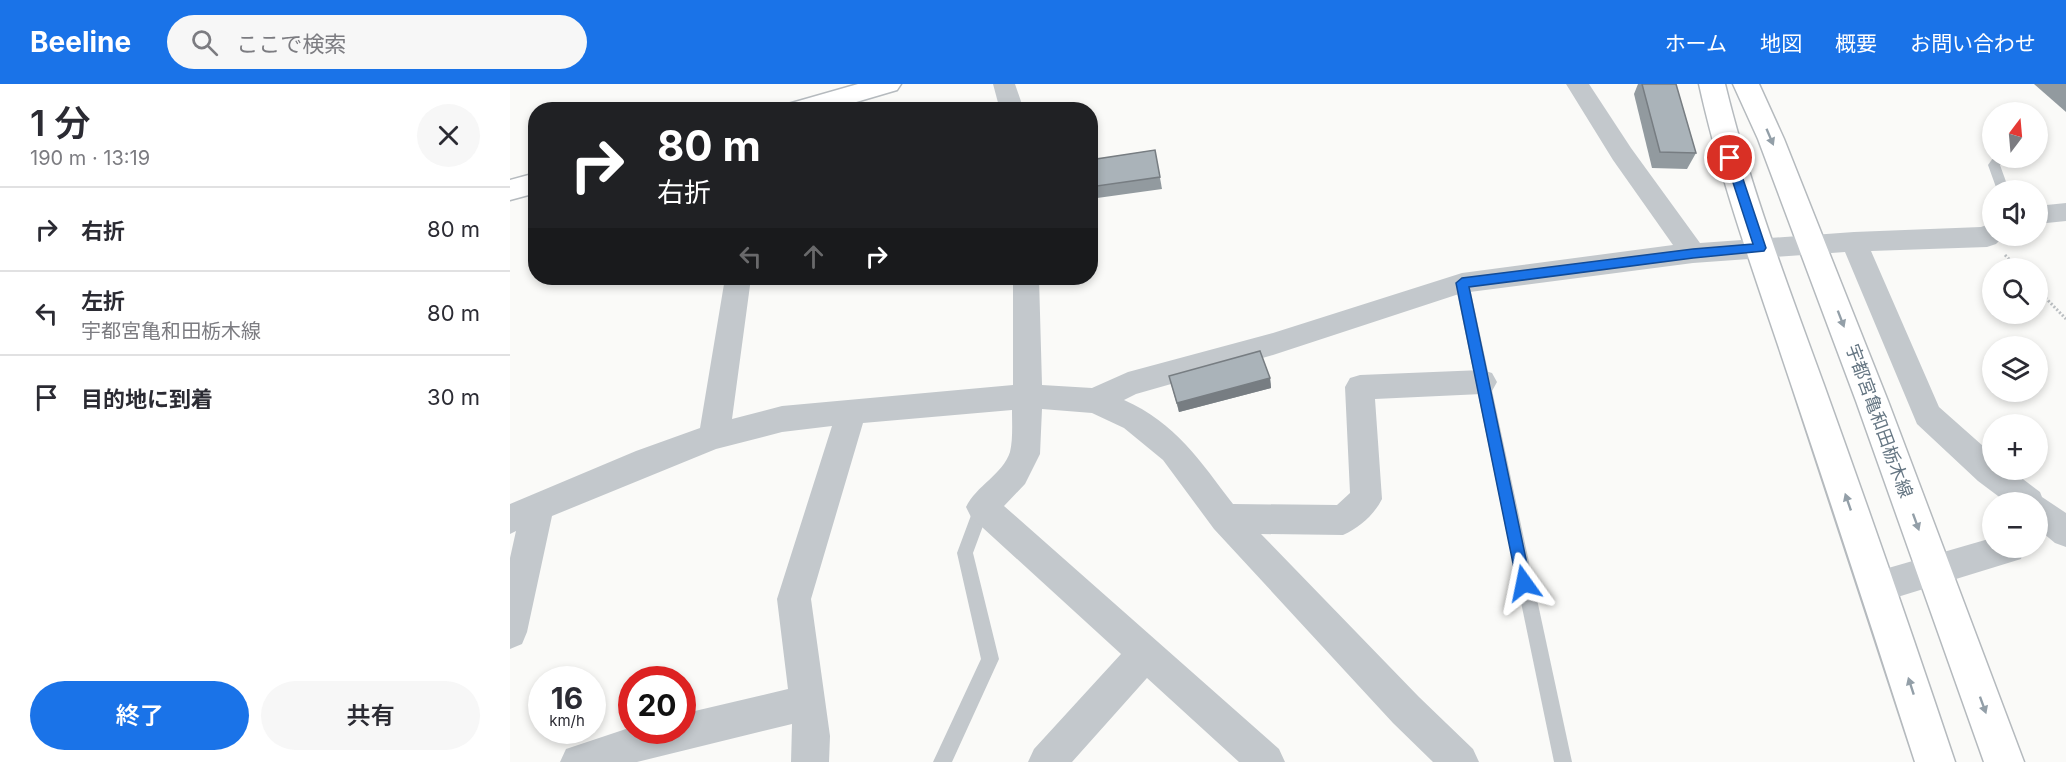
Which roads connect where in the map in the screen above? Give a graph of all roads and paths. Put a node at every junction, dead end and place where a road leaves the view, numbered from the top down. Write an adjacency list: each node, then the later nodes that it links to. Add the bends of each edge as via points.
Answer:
1 (1004, 84): 7 (street)
2 (1577, 84): 16 (street)
3 (1712, 84): 15 (main road, via 1723,136)
4 (1746, 84): 14 (main road, 宇都宮亀和田栃木線, one-way to 14)
5 (873, 86): 6 (main road)
6 (822, 102)
7 (1010, 102)
8 (528, 185): 9 (main road)
9 (510, 190)
10 (2066, 212): 11 (street)
11 (2048, 214)
12 (1982, 237): 13 (street)
13 (1854, 242): 14 (street); 27 (street, via 1928,415)
14 (1812, 244): 15 (street); 32 (main road, 宇都宮亀和田栃木線, one-way to 32)
15 (1760, 248): 16 (street); 33 (main road, one-way to 15)
16 (1693, 253): 17 (street)
17 (1462, 283): 22 (lane); 24 (street, via 1273,344 1128,384)
18 (737, 285): 26 (street)
19 (1026, 285): 23 (street)
20 (2048, 300): 21 (path)
21 (2066, 319)
22 (1482, 382): 30 (street, via 1360,387 1366,499 1343,520); 43 (lane)
23 (1029, 396): 24 (street); 25 (street); 28 (street, via 1025,454 1014,474)
24 (1095, 401): 30 (street, via 1135,419 1174,451)
25 (852, 411): 26 (street, via 782,419); 36 (street, via 795,599)
26 (714, 436): 29 (street)
27 (2016, 492)
28 (982, 507): 35 (street); 39 (lane, via 965,553 990,659)
29 (524, 512): 34 (street)
30 (1225, 519): 42 (street)
31 (1982, 556): 32 (street)
32 (1934, 570): 33 (street); 45 (main road, 宇都宮亀和田栃木線, one-way to 45)
33 (1878, 587): 44 (main road, one-way to 33)
34 (510, 632)
35 (1145, 654): 40 (street); 41 (street)
36 (807, 702): 37 (street, via 642,742); 38 (street, via 812,736)
37 (579, 762)
38 (810, 762)
39 (942, 762)
40 (1047, 762)
41 (1266, 762)
42 (1460, 762)
43 (1563, 762)
44 (1935, 762)
45 (2004, 762)

